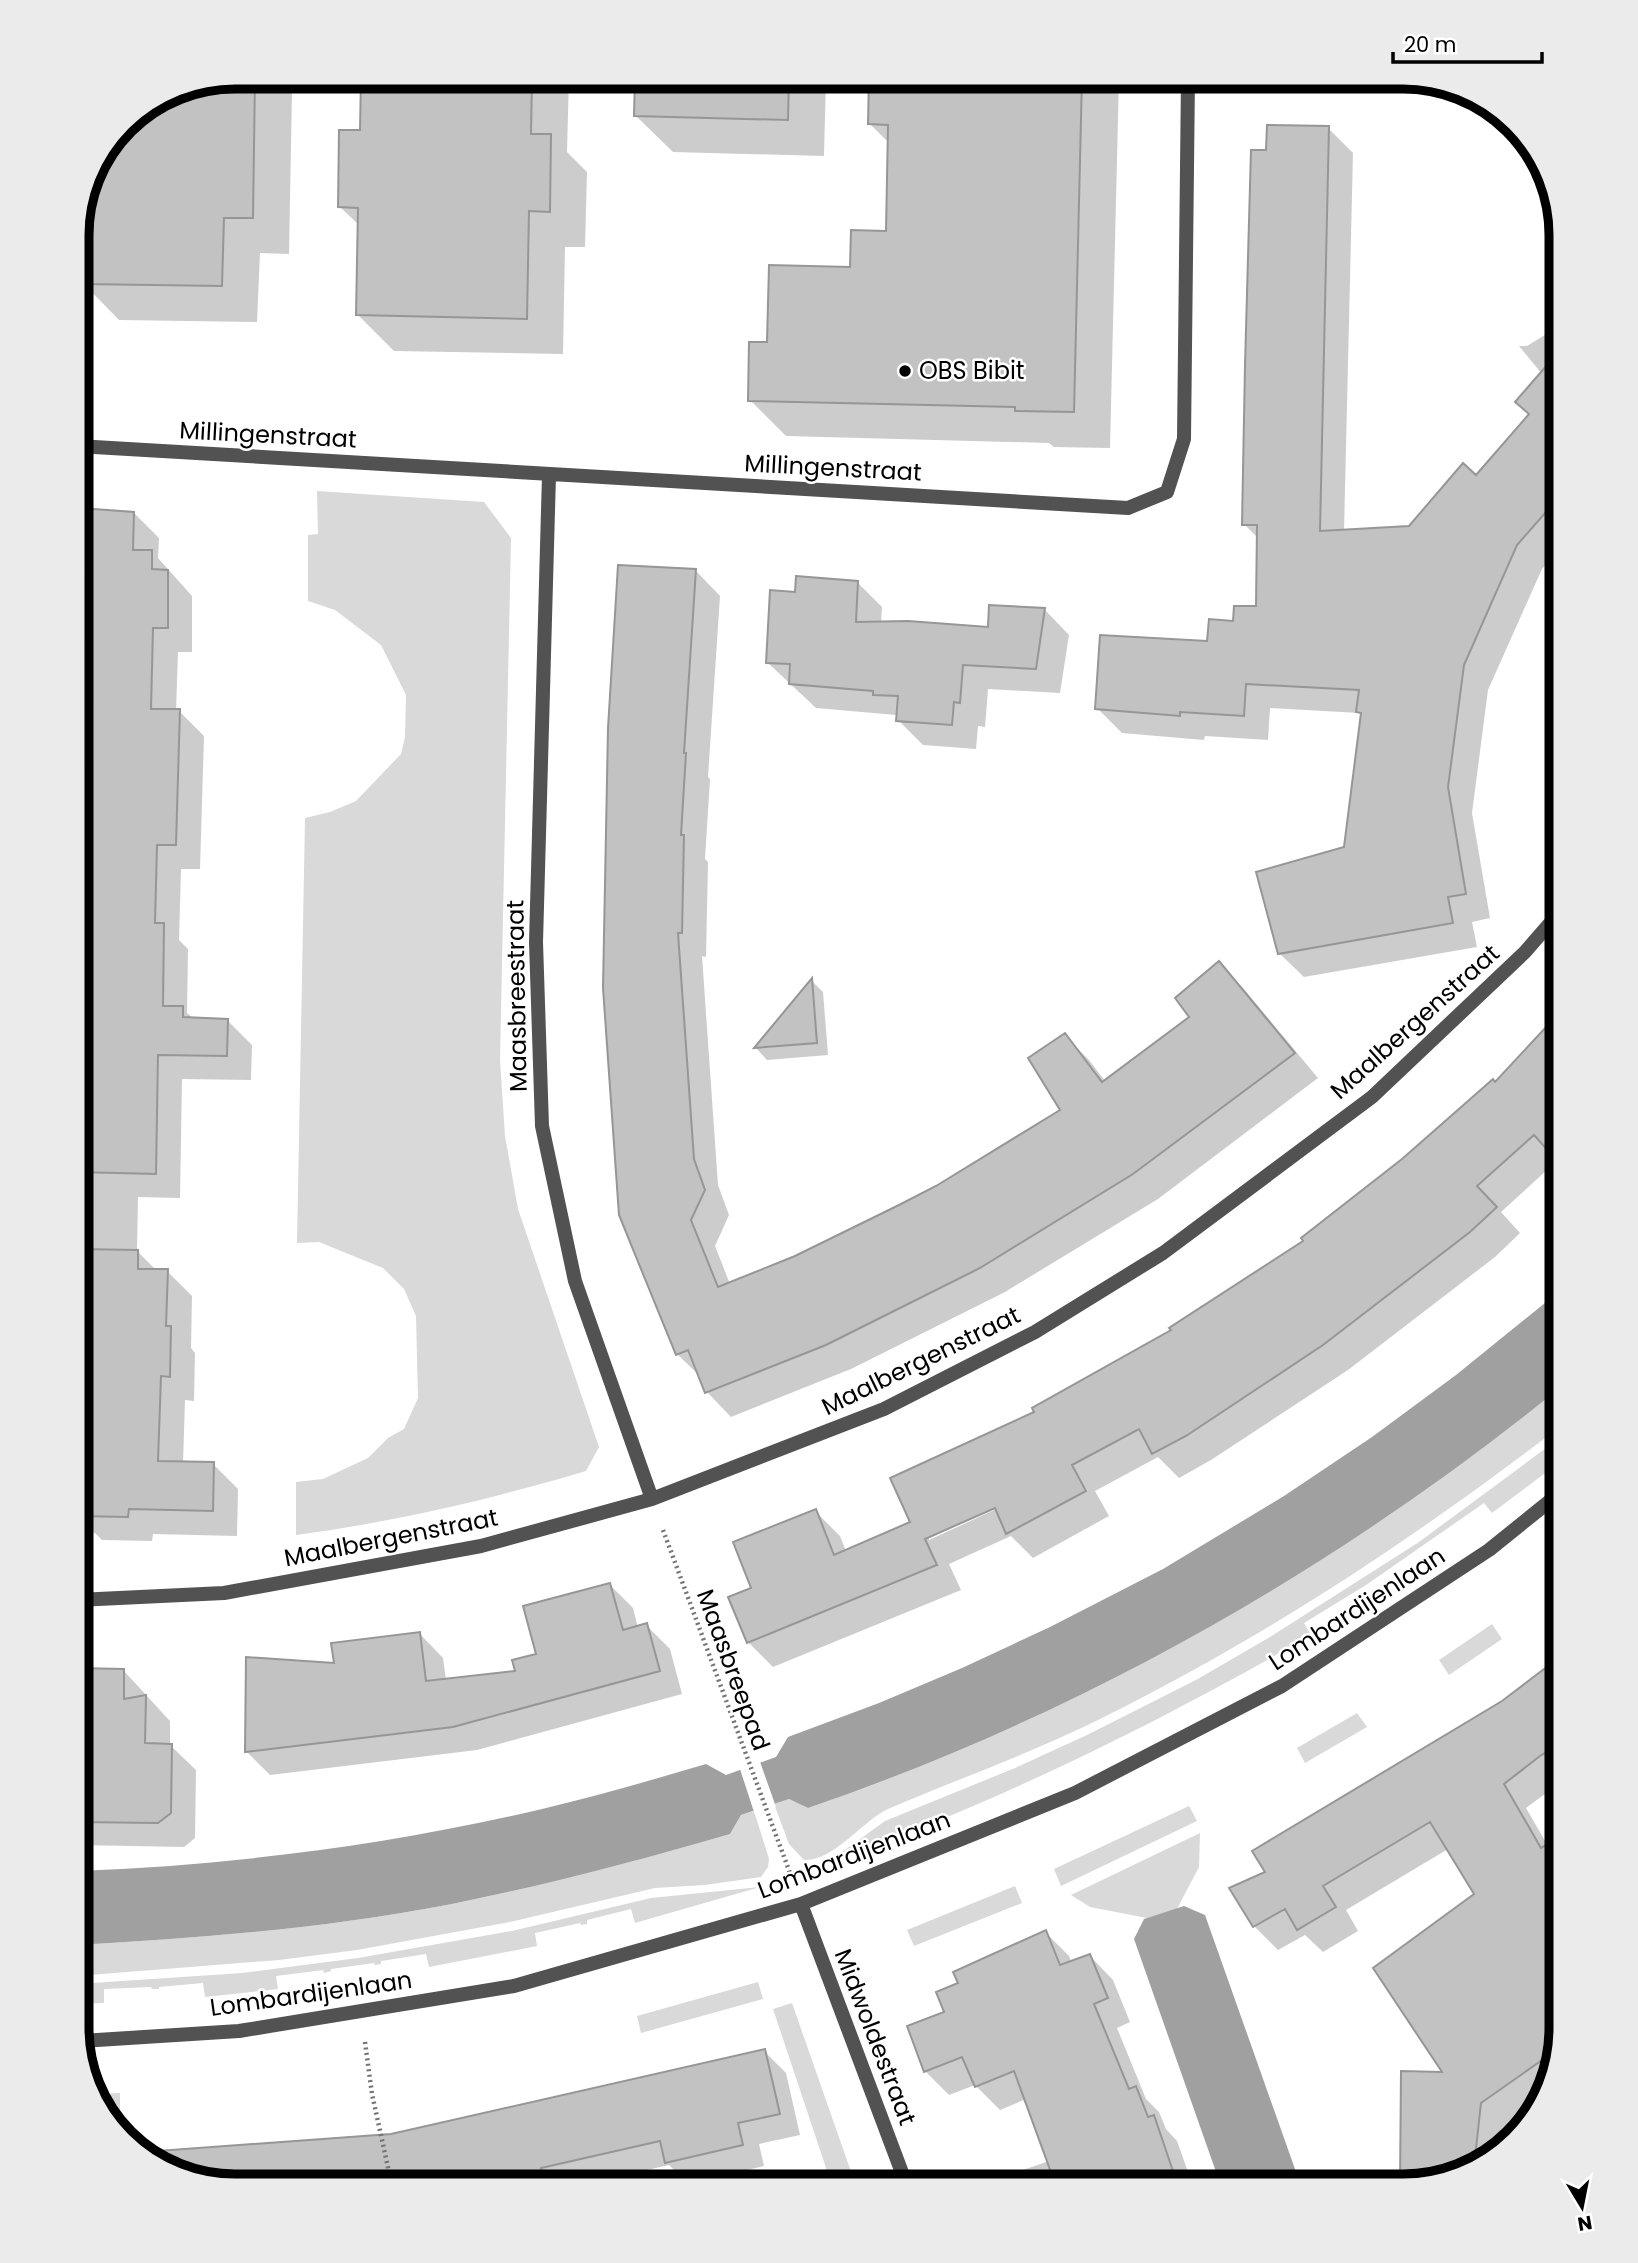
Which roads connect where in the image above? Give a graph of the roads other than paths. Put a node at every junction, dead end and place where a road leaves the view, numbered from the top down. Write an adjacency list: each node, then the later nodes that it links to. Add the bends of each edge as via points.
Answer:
1 (1188, 90): 3 (street, Millingenstraat, via 1184,439 1167,492 1128,508)
2 (90, 447): 3 (street, Millingenstraat)
3 (548, 475): 5 (street, Maasbreestraat, via 536,942 542,1126 575,1281)
4 (1549, 924): 5 (street, Maalbergenstraat, via 1373,1097 1163,1253 1035,1332 884,1409)
5 (652, 1499): 7 (street, Maalbergenstraat, via 481,1546 224,1593)
6 (1549, 1502): 8 (street, Lombardijenlaan, via 1489,1550 1282,1686 1075,1793)
7 (89, 1599)
8 (801, 1904): 9 (street, Lombardijenlaan, via 514,1986 239,2031); 10 (street, Midwoldestraat)
9 (90, 2040)
10 (902, 2174)

